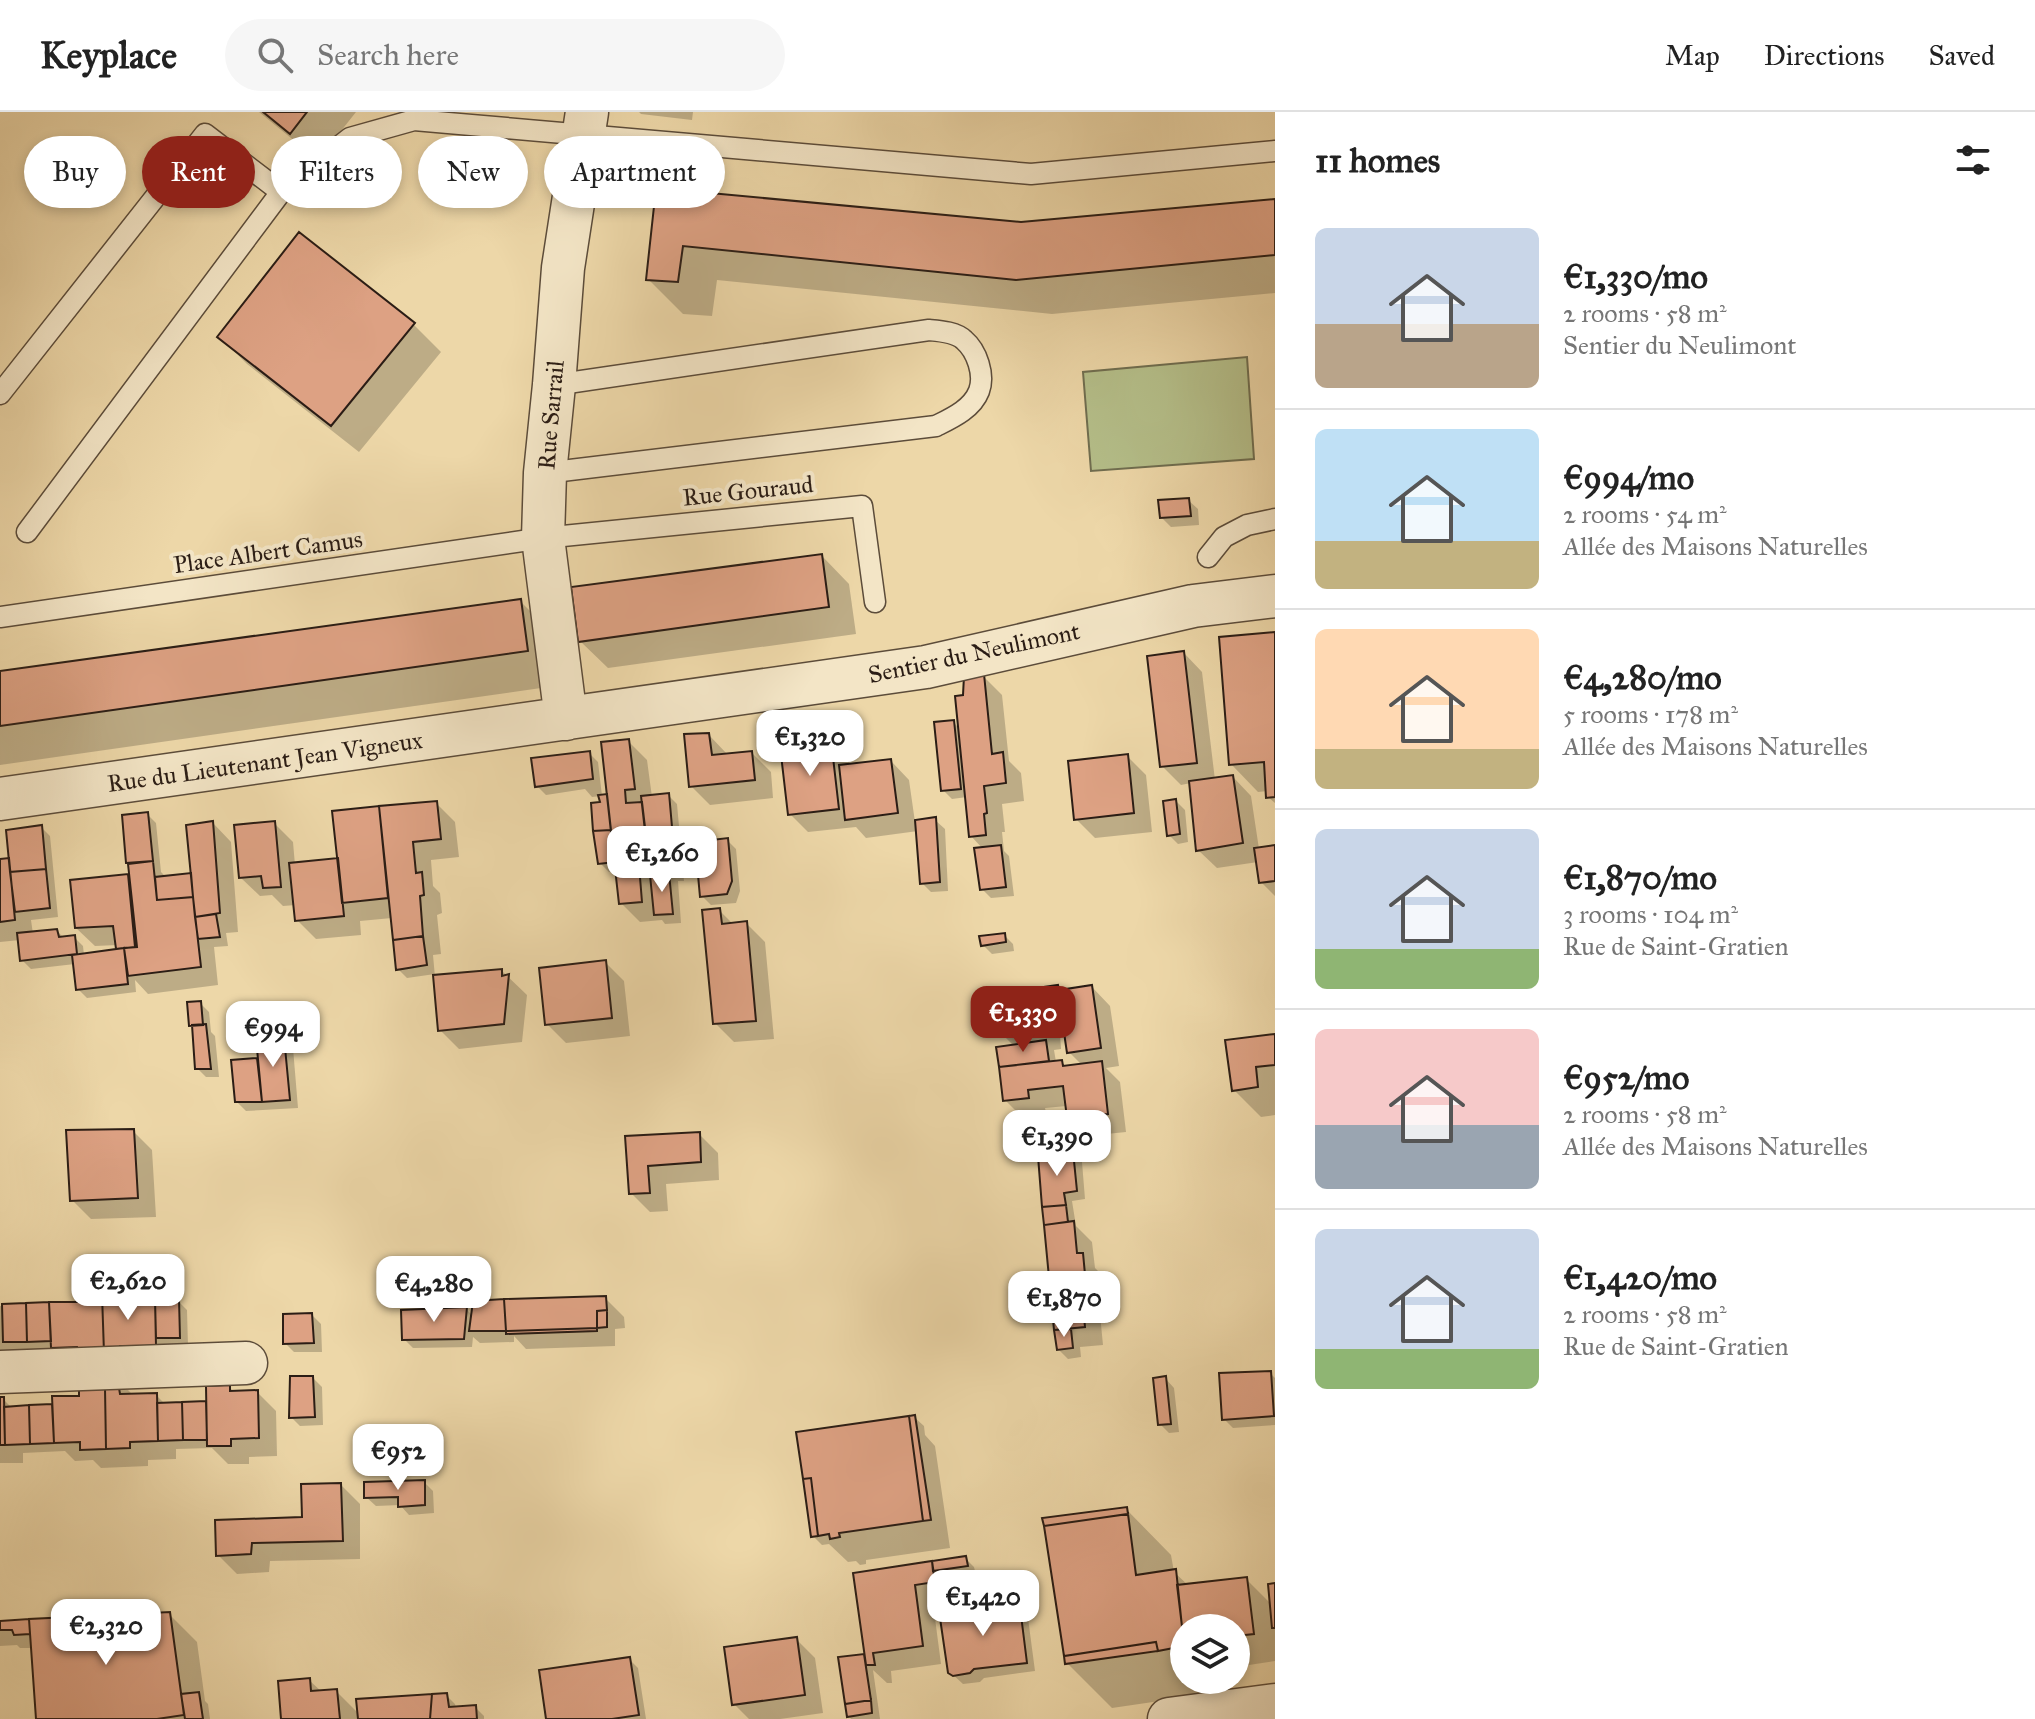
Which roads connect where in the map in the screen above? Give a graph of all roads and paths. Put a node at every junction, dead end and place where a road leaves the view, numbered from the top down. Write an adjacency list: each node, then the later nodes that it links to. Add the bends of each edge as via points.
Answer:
1 (586, 123): 2 (lane, via 414,120); 3 (lane, via 1031,174); 6 (street, Rue Sarrail, via 563,268)
2 (357, 136)
3 (1275, 151)
4 (271, 184): 7 (lane, via 205,134)
5 (271, 205): 10 (lane)
6 (554, 385): 8 (street, Rue Sarrail); 8 (lane, via 929,330 963,338 975,353 981,376 978,393 960,414 936,426)
7 (0, 394)
8 (545, 473): 11 (street, Rue Sarrail)
9 (1275, 519): 12 (lane, via 1224,537)
10 (27, 532)
11 (543, 538): 14 (lane, Rue Gouraud, via 862,506); 15 (lane, Place Albert Camus); 16 (street, Rue Sarrail)
12 (1208, 557)
13 (1275, 596): 16 (street, Sentier du Neulimont, via 1193,606 926,667)
14 (875, 602)
15 (0, 617)
16 (548, 722): 17 (street, Rue du Lieutenant Jean Vigneux)
17 (0, 799)
18 (246, 1363): 19 (street)
19 (0, 1372)
20 (1275, 1705): 21 (street)
21 (1169, 1719)

